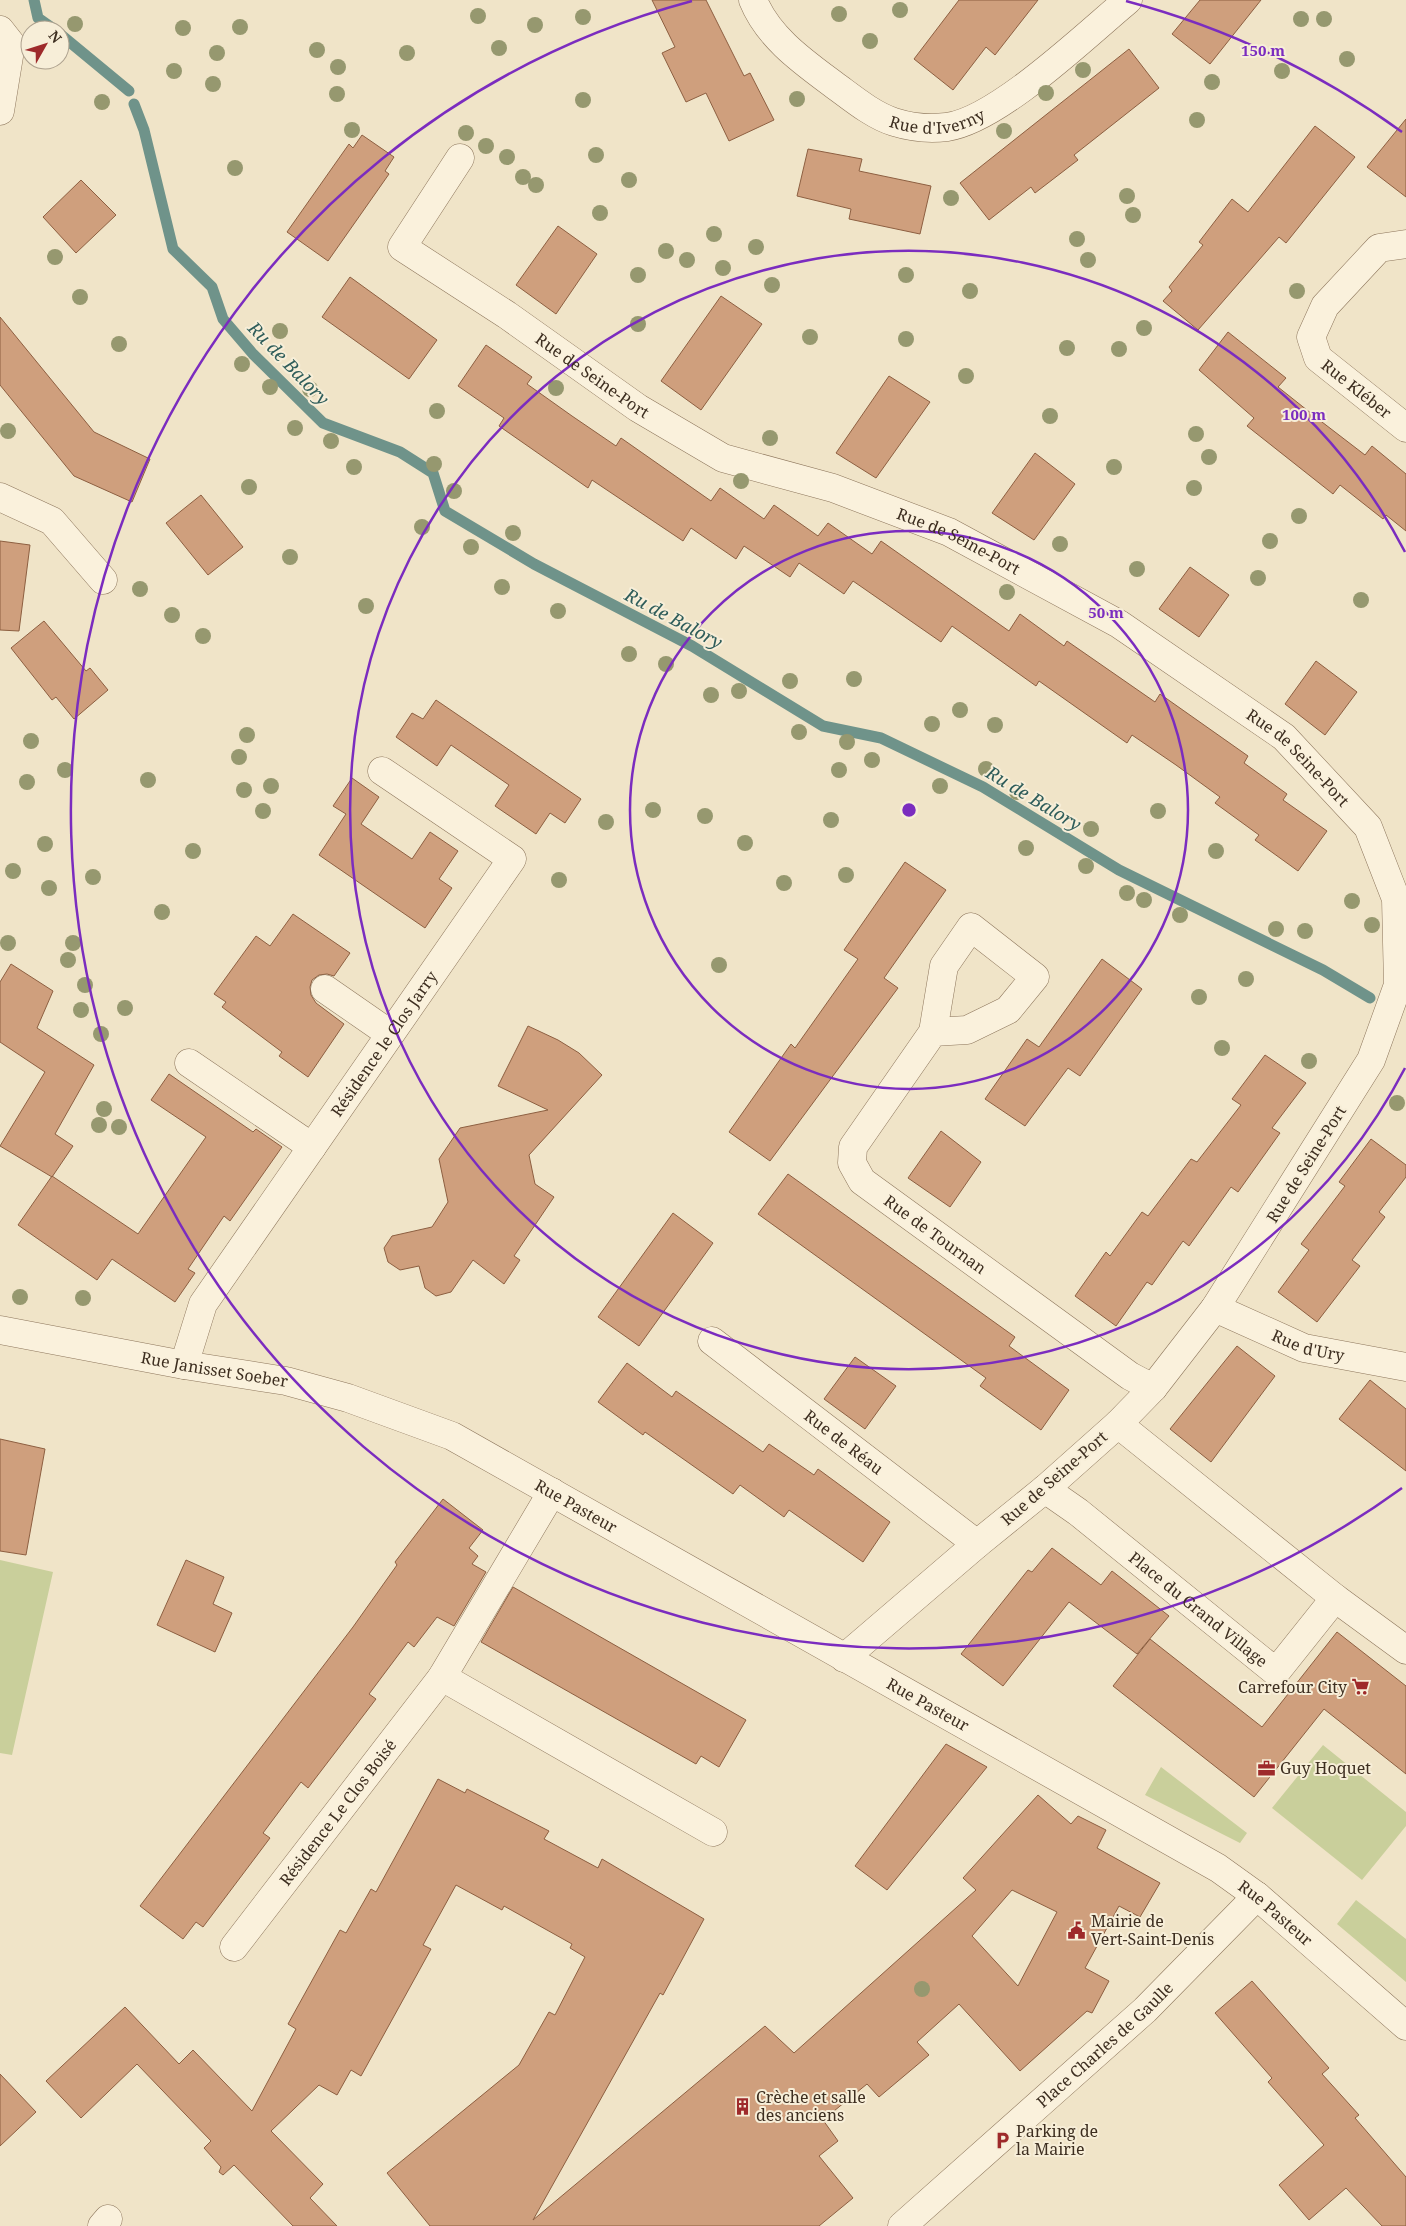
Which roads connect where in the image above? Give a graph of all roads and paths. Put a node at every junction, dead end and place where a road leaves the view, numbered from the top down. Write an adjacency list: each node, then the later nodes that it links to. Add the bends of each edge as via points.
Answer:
1 (753, 0): 2 (street, Rue d'Iverny, via 770,30 800,59 841,90 893,122 925,128 948,127 993,108)
2 (1128, 0)
3 (0, 30): 4 (street, via 11,44)
4 (0, 111)
5 (460, 158): 16 (street, Rue de Seine-Port, via 402,247 507,315 638,408 722,458 833,488 949,532 1119,624 1284,738 1368,827 1396,899 1398,985 1371,1060)
6 (1406, 244): 7 (street, Rue Kléber, via 1379,248 1325,306 1311,337 1318,358)
7 (1406, 428)
8 (0, 496): 9 (street, via 52,521)
9 (103, 580)
10 (382, 771): 13 (street, Résidence le Clos Jarry, via 512,859)
11 (325, 989): 13 (street)
12 (933, 1032): 21 (street, Rue de Tournan, via 853,1147 852,1163 862,1181 1130,1376)
13 (390, 1034): 15 (street, Résidence le Clos Jarry)
14 (190, 1063): 15 (street)
15 (312, 1146): 19 (street, Résidence le Clos Jarry, via 203,1304)
16 (1215, 1308): 20 (street, Rue d'Ury, via 1304,1348); 21 (street, Rue de Seine-Port)
17 (0, 1330): 19 (street, Rue Janisset Soeber)
18 (712, 1342): 26 (street, Rue de Réau)
19 (184, 1365): 23 (street, Rue Janisset Soeber, via 286,1381 348,1398)
20 (1406, 1367)
21 (1152, 1388): 22 (street, Rue de Seine-Port)
22 (1118, 1424): 24 (street, Rue de Seine-Port); 27 (street)
23 (423, 1426): 25 (street, Rue Pasteur, via 452,1436)
24 (1045, 1489): 26 (street, Rue de Seine-Port); 27 (street, Place du Grand Village, via 1276,1672)
25 (552, 1492): 29 (street, Rue Pasteur); 30 (street, Résidence Le Clos Boisé)
26 (977, 1544): 29 (street, Rue de Seine-Port)
27 (1335, 1598): 28 (street)
28 (1406, 1650)
29 (844, 1658): 32 (street, Rue Pasteur, via 1173,1842)
30 (442, 1677): 31 (street); 33 (street, Résidence Le Clos Boisé)
31 (713, 1832)
32 (1257, 1896): 34 (street, Rue Pasteur); 35 (street, Place Charles de Gaulle, via 1145,2010)
33 (234, 1947)
34 (1406, 2026)
35 (902, 2226)

